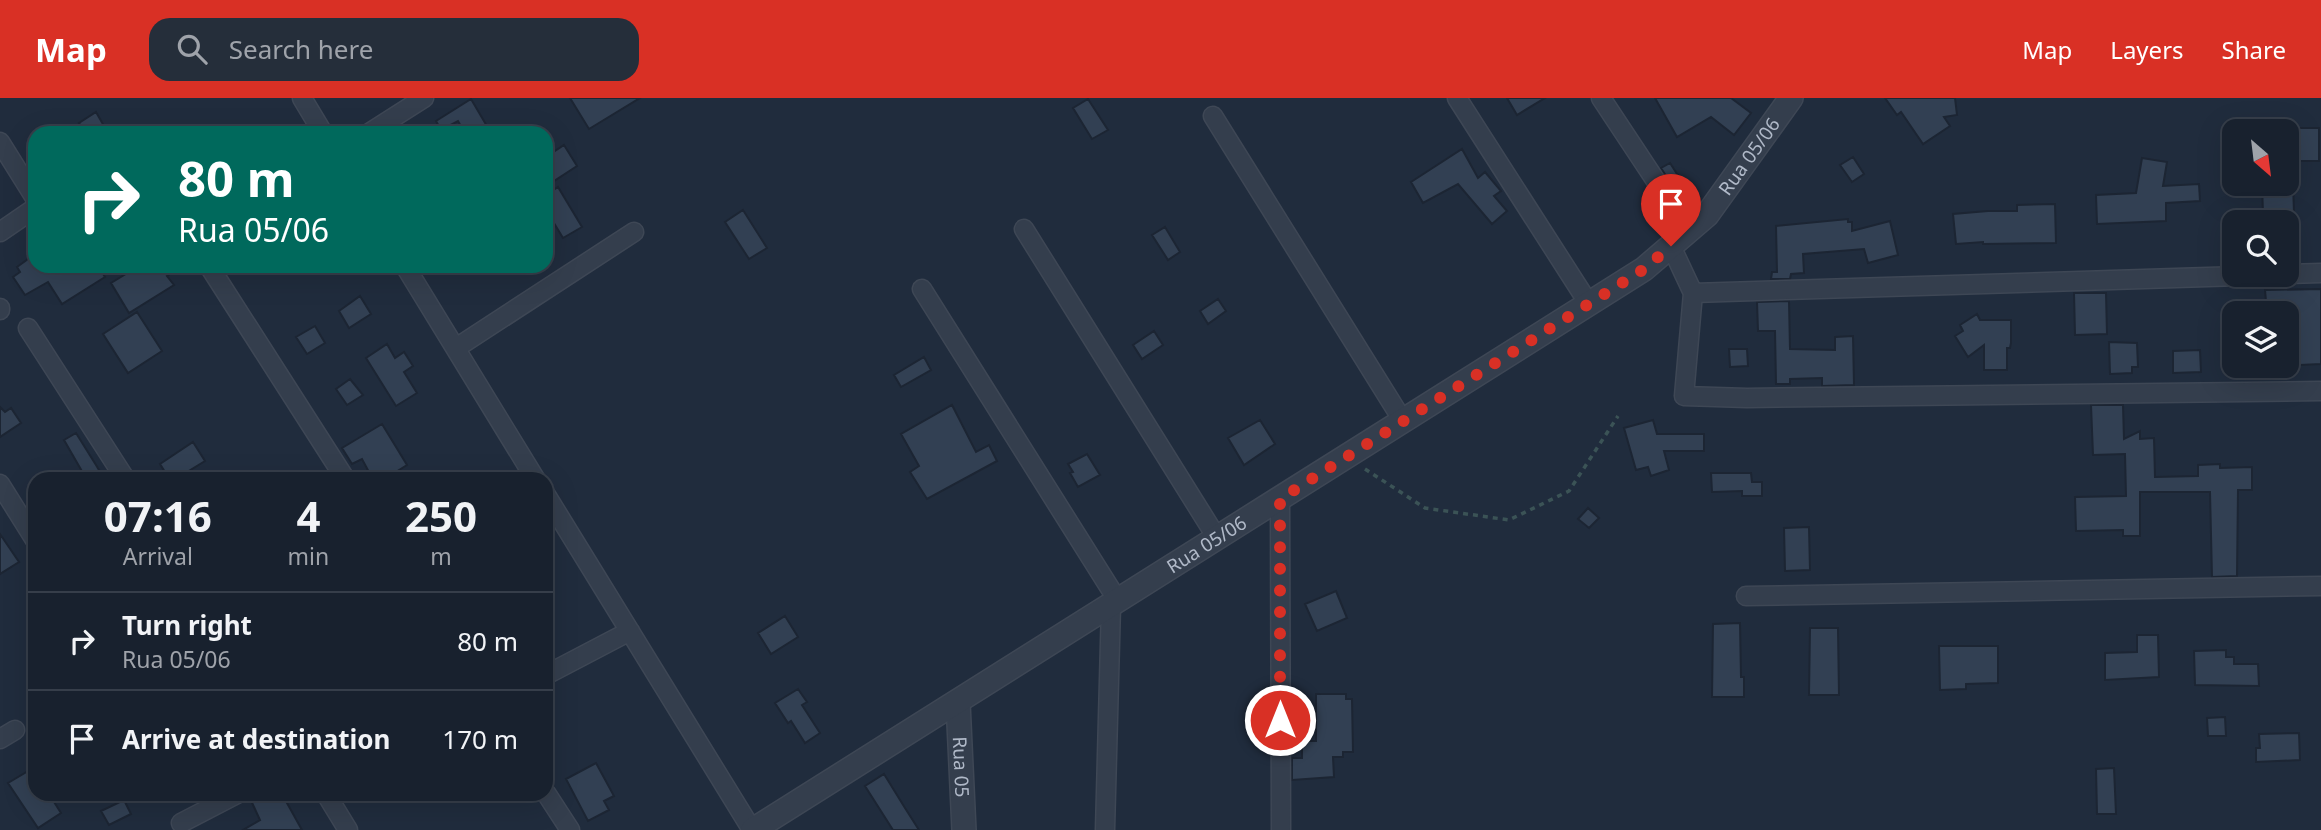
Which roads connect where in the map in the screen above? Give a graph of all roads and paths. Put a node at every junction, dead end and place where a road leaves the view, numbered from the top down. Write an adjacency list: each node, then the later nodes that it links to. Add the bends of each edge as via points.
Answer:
1 (302, 98): 7 (street)
2 (424, 98): 8 (street)
3 (1457, 98): 24 (street)
4 (1601, 98): 13 (street)
5 (1786, 100): 13 (street, Rua 05/06, via 1707,215)
6 (1213, 116): 29 (street)
7 (319, 126)
8 (380, 126)
9 (0, 142): 10 (street)
10 (28, 187)
11 (28, 213): 14 (street)
12 (1024, 229): 38 (street)
13 (1689, 230): 16 (street, Rua 05/06)
14 (0, 232)
15 (634, 232): 26 (street)
16 (1671, 246): 23 (street); 24 (street, Rua 05/06)
17 (213, 273): 32 (street)
18 (409, 273): 26 (street)
19 (2321, 273): 20 (street)
20 (2299, 274)
21 (2222, 277): 23 (street)
22 (922, 289): 41 (street)
23 (1693, 293): 27 (street, via 1684,396)
24 (1589, 304): 29 (street, Rua 05/06)
25 (28, 328): 31 (street)
26 (456, 348): 33 (street)
27 (2321, 391)
28 (1618, 416): 30 (path, via 1569,491 1510,520 1425,508)
29 (1403, 421): 30 (street, Rua 05/06)
30 (1346, 457): 35 (street, Rua 05/06)
31 (121, 472)
32 (341, 472)
33 (531, 472)
34 (0, 484): 37 (street)
35 (1280, 499): 38 (street, Rua 05/06); 54 (street)
36 (553, 506): 42 (street)
37 (28, 529)
38 (1217, 538): 41 (street, Rua 05/06)
39 (2321, 586): 40 (street)
40 (1746, 596)
41 (1115, 603): 44 (street, Rua 05/06); 53 (street)
42 (630, 631): 43 (street); 51 (street)
43 (553, 671)
44 (958, 702): 51 (street, Rua 05/06); 52 (street, Rua 05)
45 (224, 801): 48 (street)
46 (330, 801): 49 (street)
47 (551, 801): 50 (street)
48 (181, 824)
49 (348, 830)
50 (570, 830)
51 (752, 830)
52 (964, 830)
53 (1105, 830)
54 (1281, 830)

